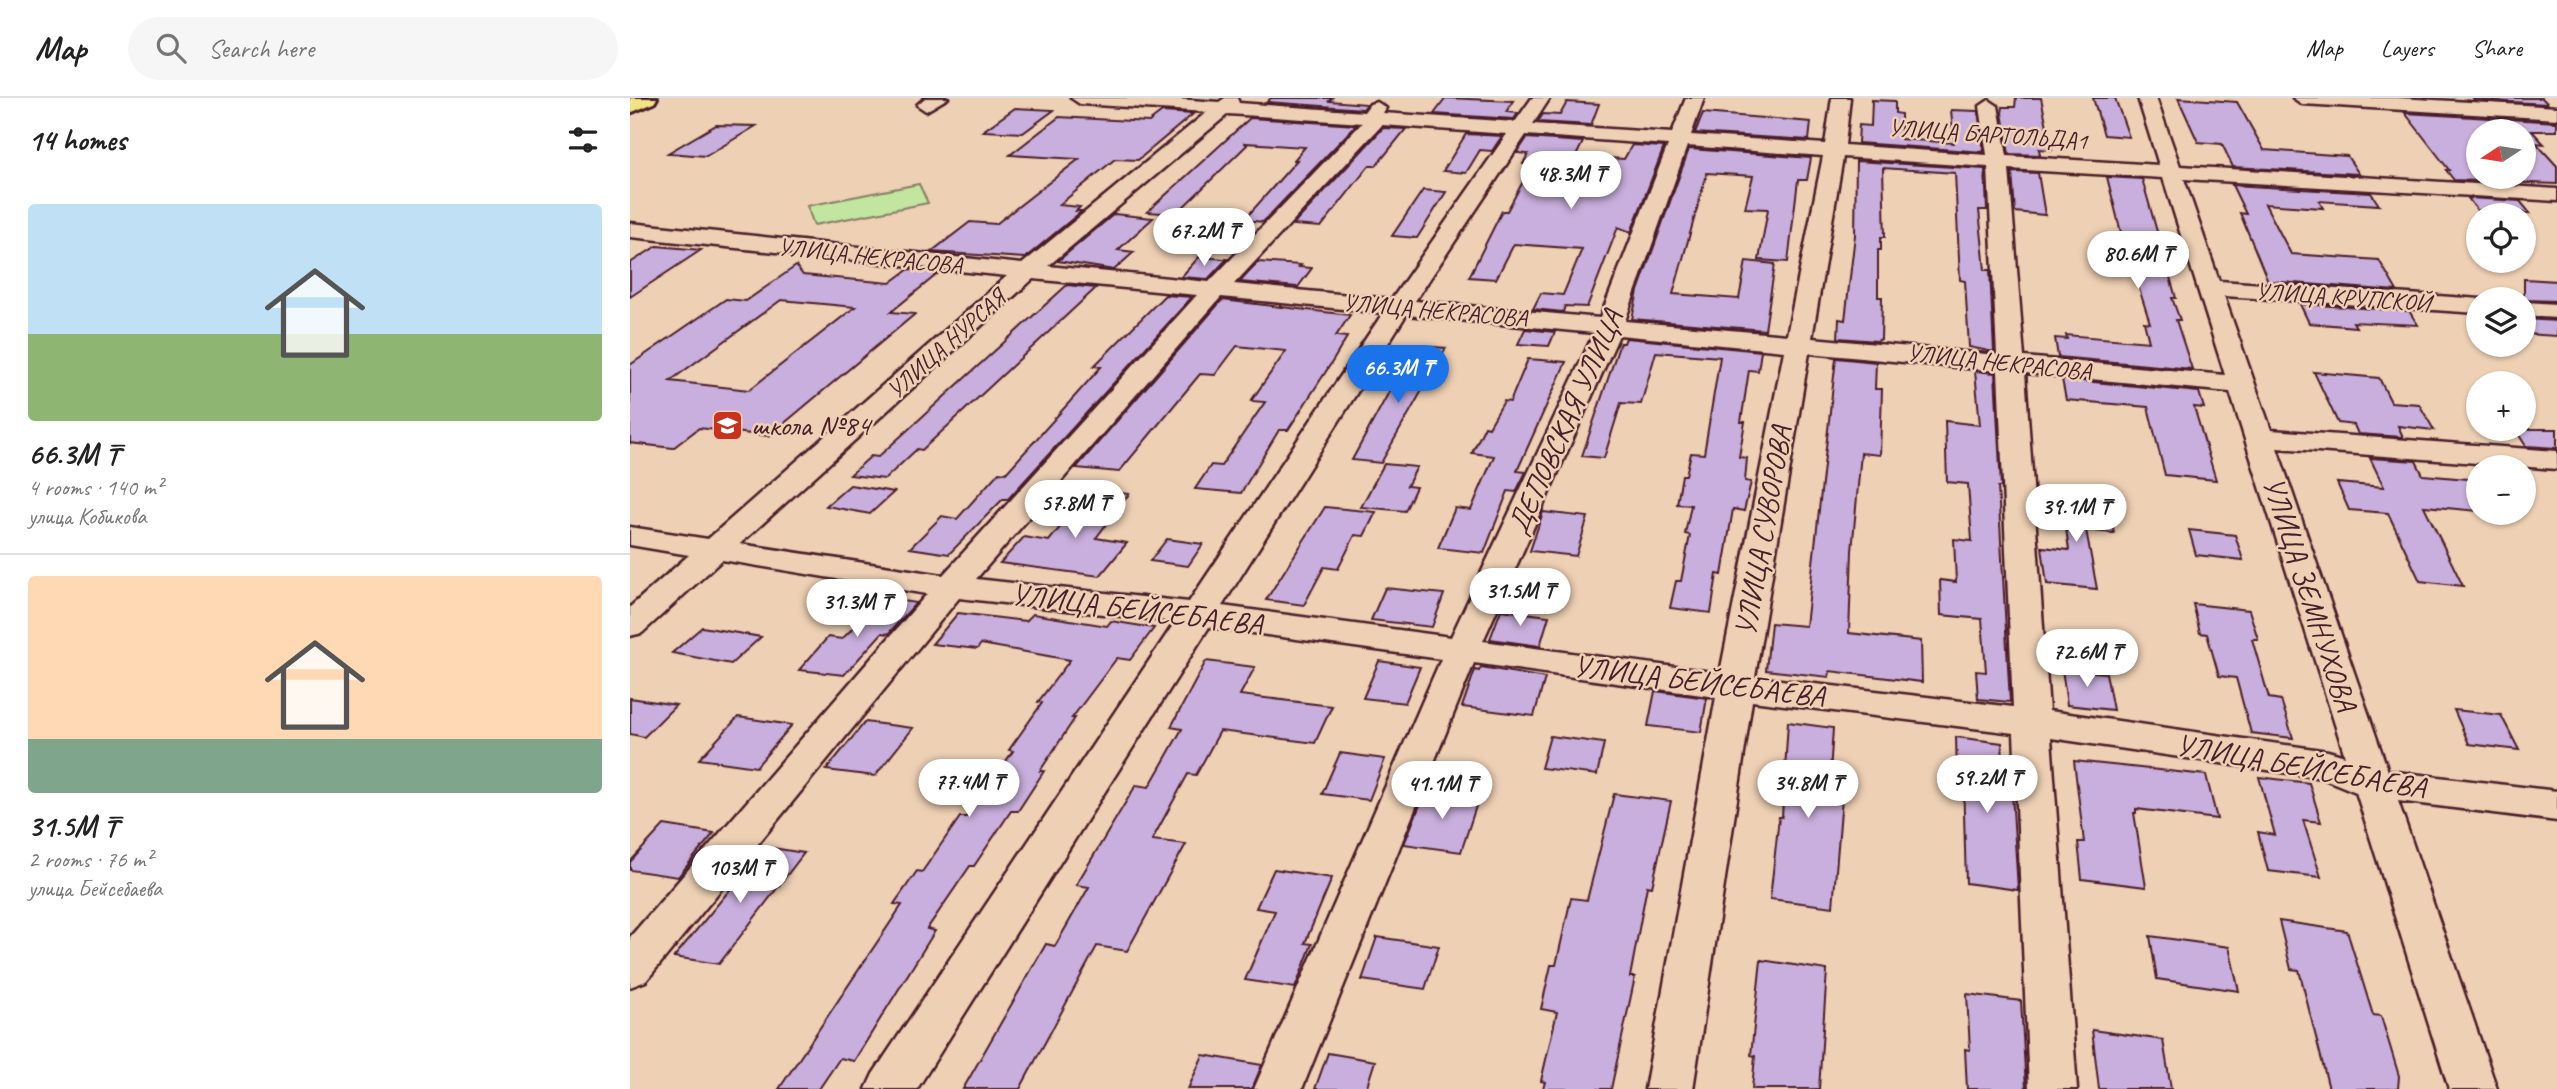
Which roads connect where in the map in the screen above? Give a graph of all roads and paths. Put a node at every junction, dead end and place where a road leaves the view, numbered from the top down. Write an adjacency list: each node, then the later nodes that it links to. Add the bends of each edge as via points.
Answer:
1 (646, 98): 10 (main road)
2 (1080, 98): 9 (street, УЛИЦА БАРТОЛЬДА1)
3 (1541, 98): 15 (street)
4 (1695, 98): 16 (street, ДЕПОВСКАЯ УЛИЦА)
5 (1840, 98): 17 (street, УЛИЦА СУВОРОВА)
6 (2147, 98): 19 (street, УЛИЦА ЗЕМНУХОВА)
7 (2302, 98): 8 (street)
8 (2458, 102): 13 (street); 14 (street)
9 (1229, 104): 12 (street, УЛИЦА БАРТОЛЬДА1); 23 (street, УЛИЦА НУРСАЯ)
10 (630, 106)
11 (1989, 106): 18 (street)
12 (1382, 109): 15 (street, УЛИЦА БАРТОЛЬДА1); 25 (street)
13 (2557, 113)
14 (2473, 119)
15 (1519, 130): 16 (street, УЛИЦА БАРТОЛЬДА1); 27 (street)
16 (1677, 141): 17 (street, УЛИЦА БАРТОЛЬДА1); 30 (street, ДЕПОВСКАЯ УЛИЦА)
17 (1834, 150): 18 (street, УЛИЦА БАРТОЛЬДА1); 31 (street, УЛИЦА СУВОРОВА)
18 (1997, 162): 19 (street, УЛИЦА БАРТОЛЬДА1); 32 (street)
19 (2171, 171): 20 (street, УЛИЦА БАРТОЛЬДА1); 24 (street, УЛИЦА ЗЕМНУХОВА)
20 (2549, 194): 21 (street)
21 (2557, 213)
22 (630, 230): 23 (street, УЛИЦА НЕКРАСОВА)
23 (1025, 272): 25 (street, УЛИЦА НЕКРАСОВА); 37 (street, УЛИЦА НУРСАЯ)
24 (2209, 288): 26 (street, УЛИЦА КРУПСКОЙ); 33 (street, УЛИЦА ЗЕМНУХОВА)
25 (1213, 292): 27 (street, УЛИЦА НЕКРАСОВА); 38 (street)
26 (2466, 305)
27 (1399, 307): 30 (street, УЛИЦА НЕКРАСОВА); 39 (street)
28 (2536, 310): 29 (street)
29 (2557, 311)
30 (1610, 326): 31 (street, УЛИЦА НЕКРАСОВА); 41 (street, ДЕПОВСКАЯ УЛИЦА)
31 (1797, 342): 32 (street, УЛИЦА НЕКРАСОВА); 42 (street, УЛИЦА СУВОРОВА)
32 (2011, 364): 33 (street, УЛИЦА НЕКРАСОВА); 43 (street)
33 (2240, 385): 34 (street, УЛИЦА ЗЕМНУХОВА)
34 (2258, 438): 35 (street); 44 (street, УЛИЦА ЗЕМНУХОВА)
35 (2557, 460)
36 (630, 536): 37 (street, УЛИЦА БЕЙСЕБАЕВА)
37 (718, 548): 38 (street, УЛИЦА БЕЙСЕБАЕВА); 40 (street, УЛИЦА НУРСАЯ)
38 (951, 587): 39 (street, УЛИЦА БЕЙСЕБАЕВА); 46 (street)
39 (1197, 614): 41 (street, УЛИЦА БЕЙСЕБАЕВА); 47 (street)
40 (630, 625)
41 (1462, 650): 42 (street, УЛИЦА БЕЙСЕБАЕВА); 48 (street, ДЕПОВСКАЯ УЛИЦА)
42 (1736, 687): 43 (street, УЛИЦА БЕЙСЕБАЕВА); 49 (street, УЛИЦА СУВОРОВА)
43 (2033, 722): 44 (street, УЛИЦА БЕЙСЕБАЕВА, via 2328,765); 50 (street)
44 (2372, 783): 45 (street, УЛИЦА БЕЙСЕБАЕВА); 51 (street, УЛИЦА ЗЕМНУХОВА)
45 (2557, 806)
46 (630, 968)
47 (890, 1089)
48 (1278, 1089)
49 (1669, 1089)
50 (2053, 1089)
51 (2473, 1089)

